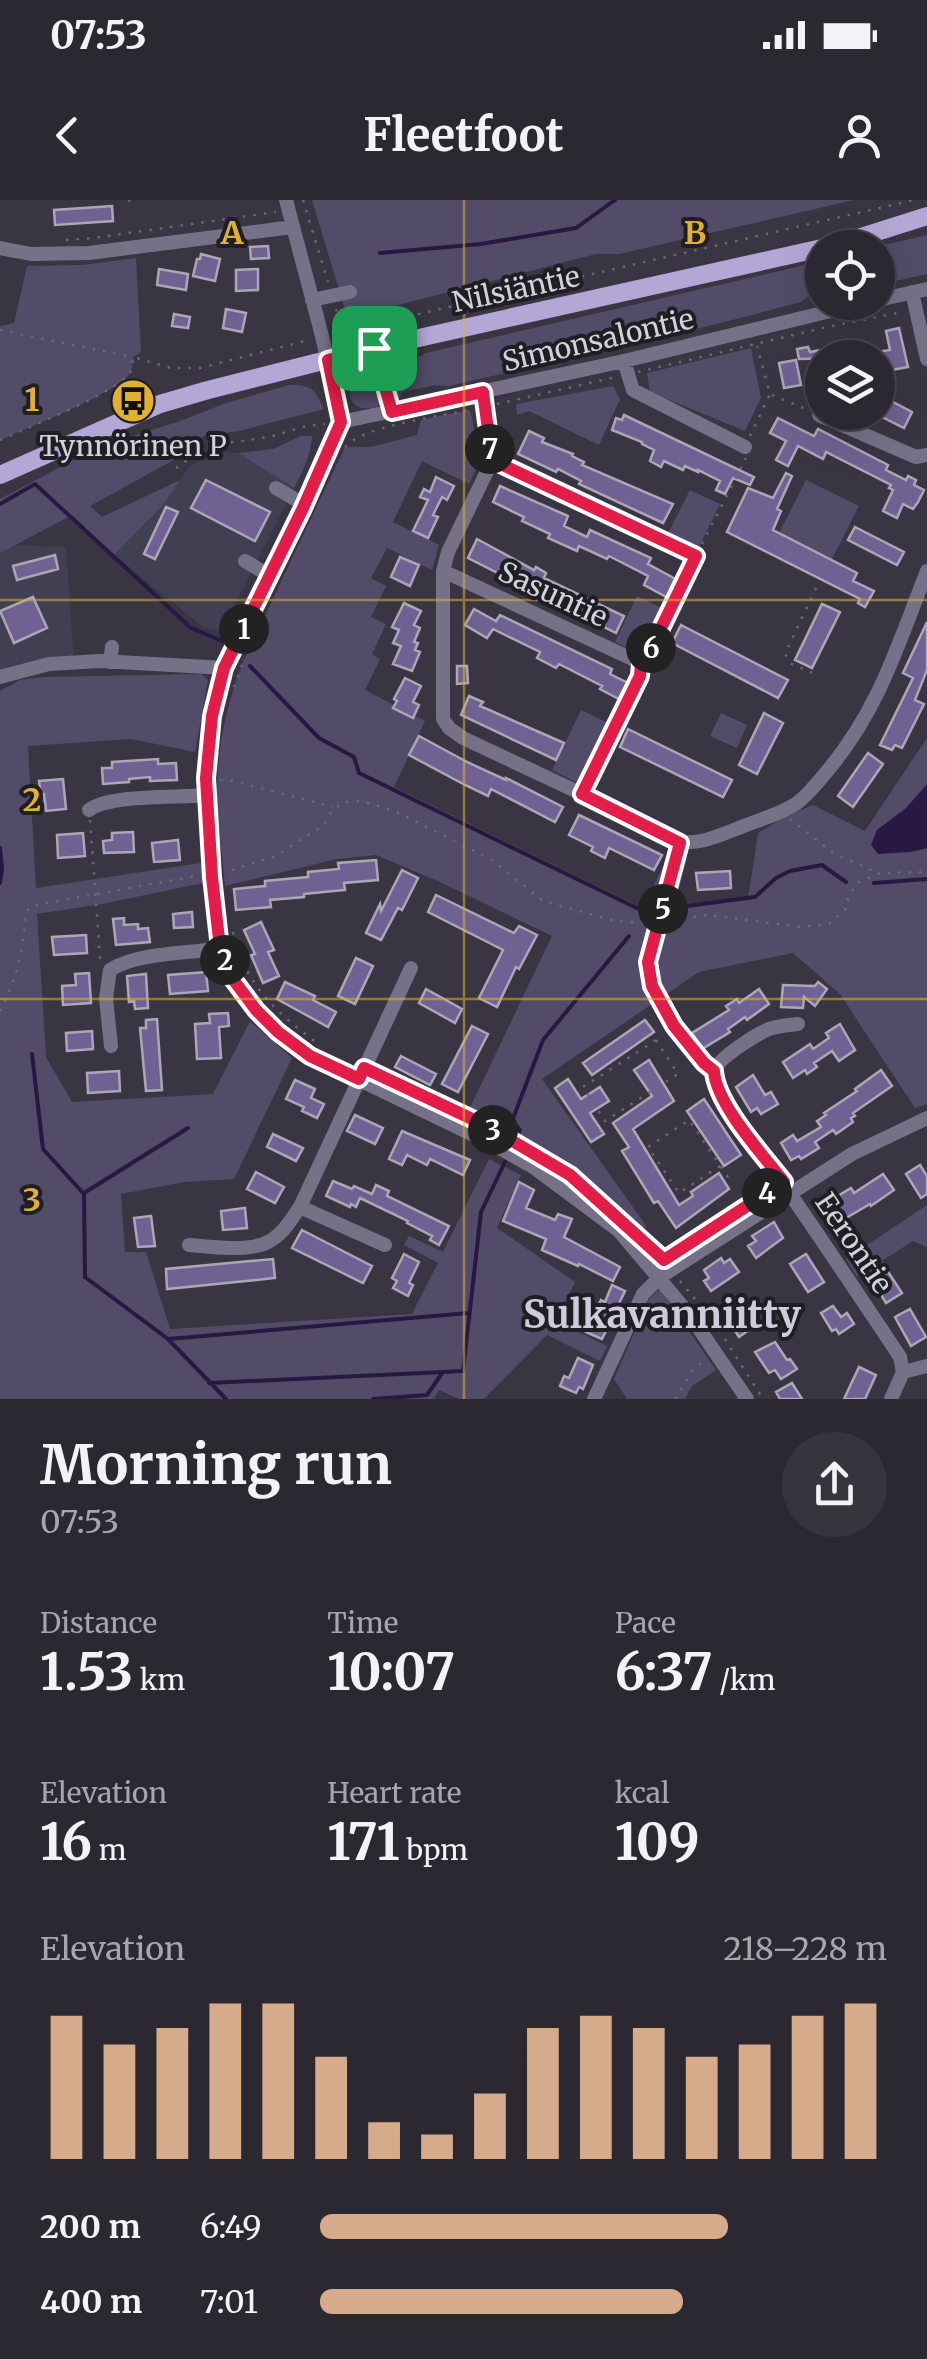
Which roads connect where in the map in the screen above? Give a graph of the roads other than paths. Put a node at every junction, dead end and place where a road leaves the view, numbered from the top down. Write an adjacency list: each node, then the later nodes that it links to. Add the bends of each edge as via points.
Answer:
1 (287, 205): 3 (street)
2 (927, 216): 4 (main road, Nilsiäntie)
3 (293, 226): 5 (street, via 89,253); 9 (street)
4 (882, 230)
5 (0, 248)
6 (805, 252): 12 (main road, Nilsiäntie)
7 (919, 290): 11 (street)
8 (350, 292): 9 (street)
9 (312, 300): 12 (street)
10 (805, 317): 13 (street, Simonsalontie)
11 (927, 359)
12 (328, 360): 15 (street); 20 (main road, Nilsiäntie, via 160,404)
13 (624, 361): 14 (street, Simonsalontie); 17 (street, via 633,390)
14 (483, 392): 15 (street, Simonsalontie); 19 (street)
15 (341, 422): 22 (street)
16 (854, 430): 18 (street, via 916,457)
17 (745, 446)
18 (927, 455)
19 (492, 460): 23 (street); 25 (street)
20 (0, 475)
21 (276, 488): 22 (street)
22 (305, 505): 27 (street)
23 (696, 556)
24 (245, 561): 27 (street)
25 (443, 571): 26 (street, via 442,704 449,728 680,843 781,812 814,787 865,719); 28 (street, Sasuntie)
26 (927, 571)
27 (270, 576): 29 (street)
28 (641, 663)
29 (224, 668): 30 (street, via 111,654); 31 (street, via 206,778)
30 (0, 678)
31 (214, 787): 32 (street); 33 (street, via 212,877)
32 (89, 810)
33 (220, 948): 36 (street, via 134,960 110,970); 37 (street, via 232,978 278,1032 310,1056)
34 (411, 968): 37 (street)
35 (798, 1024): 39 (street, Eerontie, via 768,1030 714,1071 722,1100)
36 (111, 1046)
37 (362, 1073): 40 (street); 43 (street, via 533,1167)
38 (927, 1118): 39 (street)
39 (791, 1193): 43 (street); 45 (street, Eerontie)
40 (300, 1207): 41 (street, via 266,1244); 42 (street)
41 (189, 1245)
42 (385, 1245)
43 (665, 1274): 46 (street, via 643,1294); 47 (street)
44 (927, 1366): 45 (street)
45 (904, 1372): 48 (street)
46 (594, 1399)
47 (747, 1399)
48 (891, 1399)

